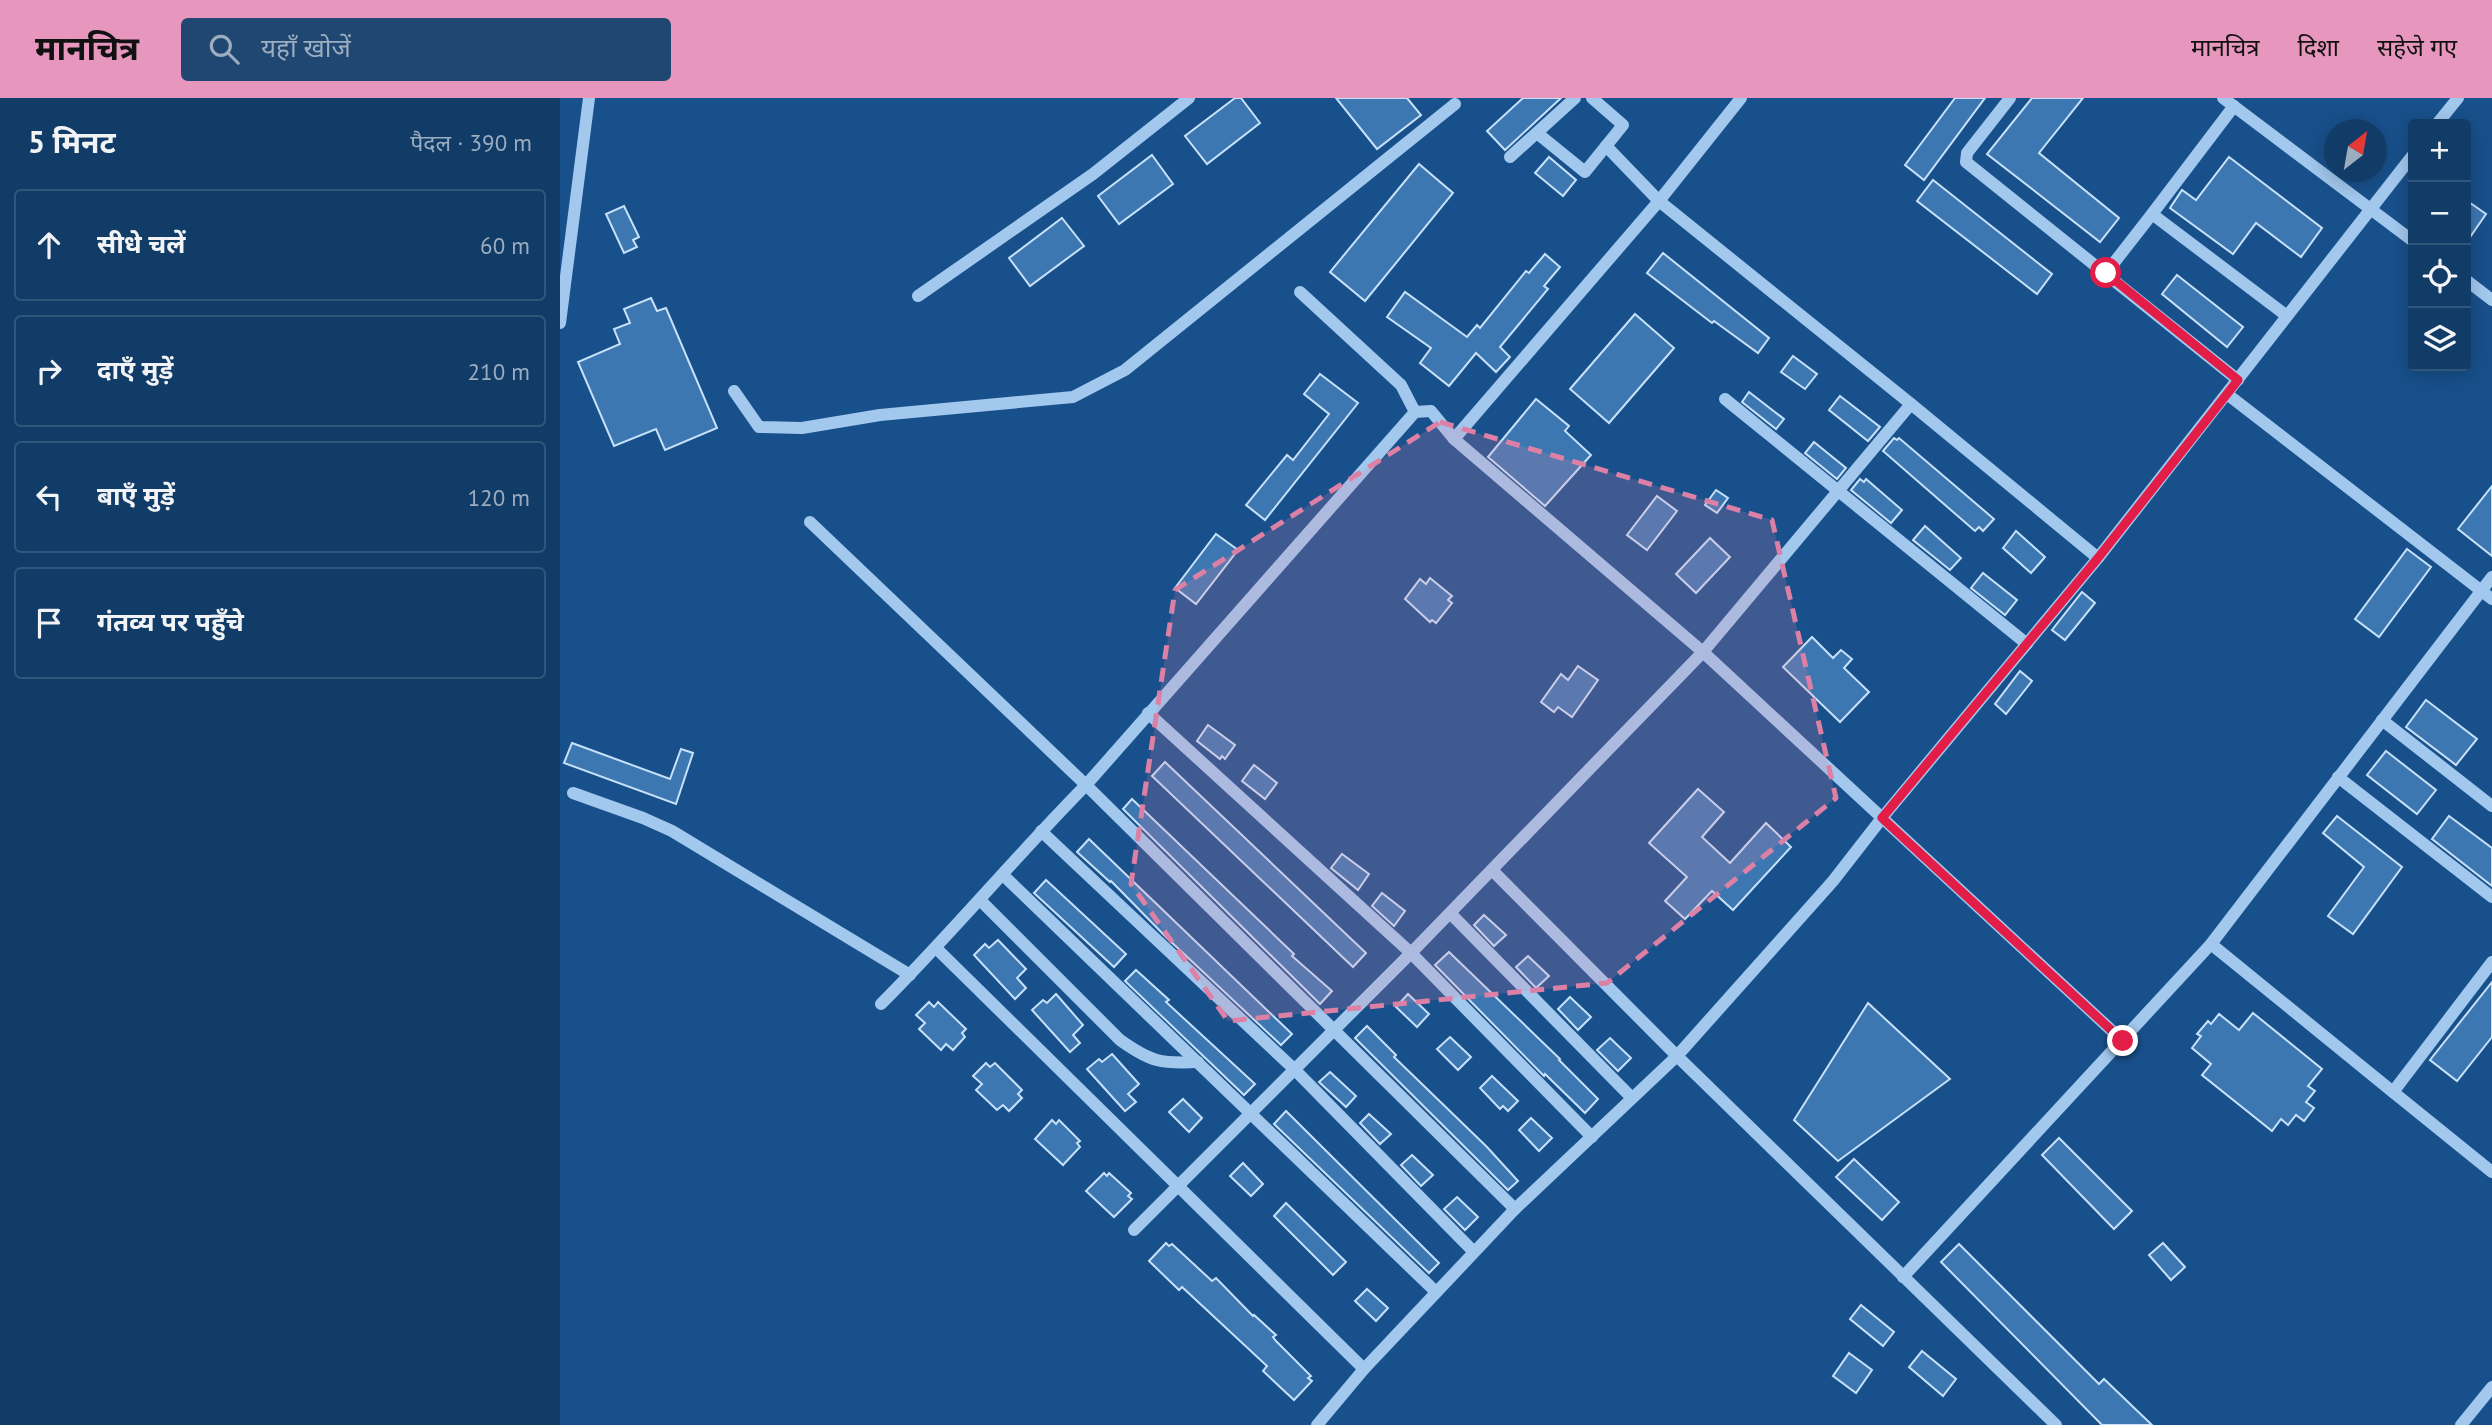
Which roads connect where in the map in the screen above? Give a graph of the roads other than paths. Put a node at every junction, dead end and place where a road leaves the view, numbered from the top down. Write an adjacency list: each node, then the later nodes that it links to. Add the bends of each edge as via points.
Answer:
1 (589, 98): 26 (street)
2 (1189, 98): 23 (street, via 1093,174)
3 (1575, 98): 12 (street)
4 (1592, 98): 13 (street, via 1623,125)
5 (1741, 98): 16 (street)
6 (2010, 98): 20 (street, via 1966,153 1966,162)
7 (2223, 98): 10 (street)
8 (2455, 99): 11 (street)
9 (1456, 100): 28 (street, via 1125,370 1073,397 880,415 802,428 759,427)
10 (2234, 106): 17 (street); 18 (street)
11 (2441, 119)
12 (1537, 133): 13 (street, via 1585,172); 14 (street)
13 (1606, 146): 16 (street)
14 (1510, 158)
15 (2408, 162): 17 (street)
16 (1659, 201): 31 (street); 33 (street)
17 (2372, 210): 19 (street); 25 (street)
18 (2152, 214): 20 (street); 25 (street)
19 (2408, 237)
20 (2106, 273): 27 (street)
21 (2471, 285): 24 (street)
22 (1300, 292): 32 (street, via 1401,384)
23 (918, 296)
24 (2492, 300)
25 (2287, 316): 27 (street)
26 (560, 323)
27 (2238, 380): 29 (street)
28 (734, 391)
29 (2227, 394): 36 (street); 38 (street)
30 (1725, 399): 34 (street)
31 (1911, 404): 34 (street); 36 (street)
32 (1415, 412): 33 (street, via 1431,411); 42 (street)
33 (1454, 439): 41 (street)
34 (1840, 491): 40 (street); 41 (street)
35 (810, 522): 45 (street)
36 (2098, 558): 40 (street)
37 (2492, 577): 38 (street)
38 (2481, 590): 39 (street); 43 (street)
39 (2492, 599)
40 (2027, 643): 48 (street)
41 (1703, 652): 48 (street); 50 (street)
42 (1148, 713): 45 (street); 57 (street)
43 (2382, 720): 44 (street); 47 (street)
44 (2338, 777): 52 (street); 55 (street)
45 (1086, 785): 49 (street); 61 (street)
46 (573, 793): 59 (street, via 672,831)
47 (2492, 806)
48 (1882, 818): 62 (street); 63 (street, via 1833,881)
49 (1041, 831): 51 (street); 65 (street)
50 (1492, 870): 54 (street); 63 (street)
51 (1003, 875): 53 (street); 64 (street)
52 (2492, 897)
53 (980, 900): 56 (street); 64 (street, via 1120,1040 1144,1058)
54 (1450, 913): 57 (street); 67 (street)
55 (2211, 944): 62 (street); 66 (street)
56 (936, 948): 59 (street); 71 (street)
57 (1411, 953): 61 (street); 69 (street)
58 (2492, 962): 66 (street)
59 (910, 975): 60 (street)
60 (881, 1004)
61 (1334, 1032): 65 (street); 72 (street)
62 (2123, 1041): 75 (street)
63 (1677, 1056): 67 (street); 75 (street)
64 (1198, 1062): 68 (street)
65 (1294, 1069): 68 (street); 74 (street)
66 (2393, 1092): 70 (street)
67 (1632, 1098): 69 (street)
68 (1251, 1112): 71 (street); 76 (street)
69 (1592, 1137): 72 (street)
70 (2492, 1172)
71 (1178, 1185): 73 (street); 77 (street)
72 (1515, 1209): 74 (street)
73 (1135, 1230)
74 (1474, 1252): 76 (street)
75 (1903, 1277): 80 (street)
76 (1436, 1292): 77 (street)
77 (1364, 1368): 79 (street)
78 (2492, 1387): 81 (street)
79 (1317, 1425)
80 (2056, 1425)
81 (2461, 1425)

